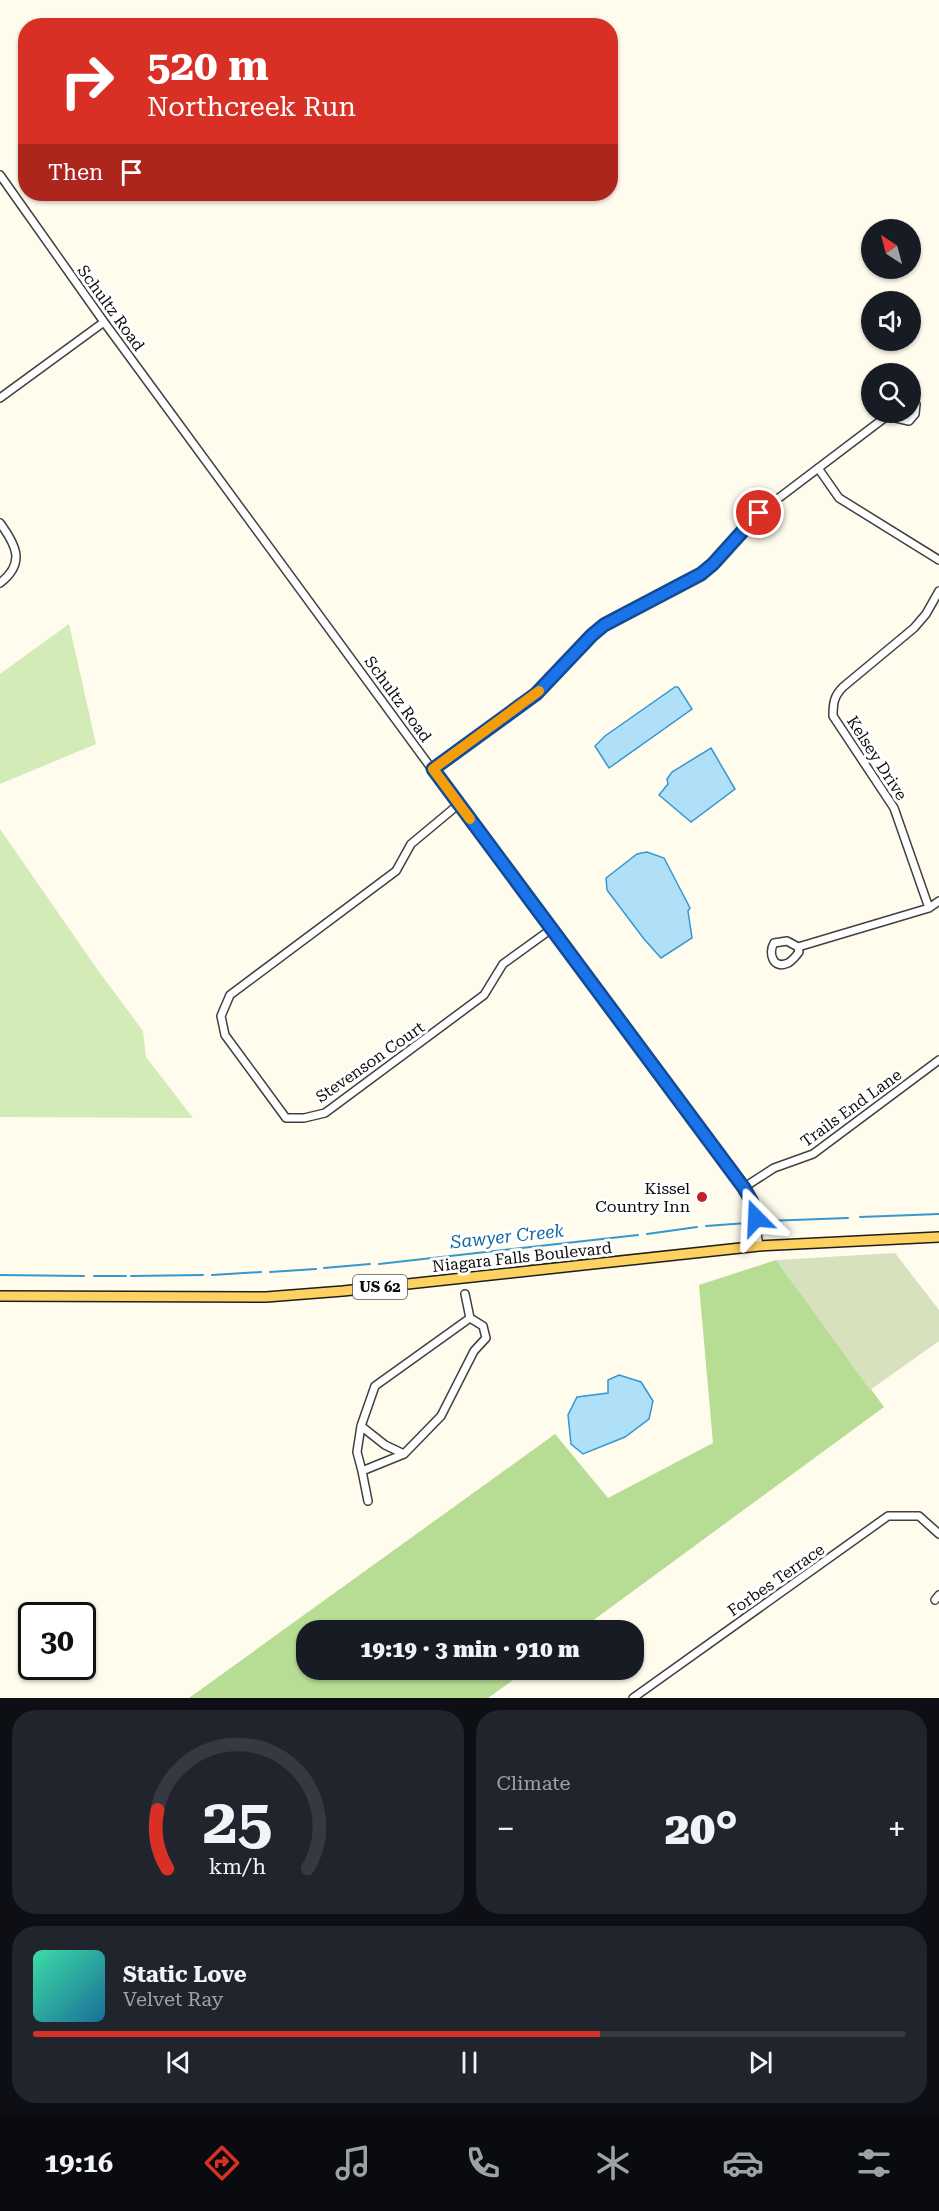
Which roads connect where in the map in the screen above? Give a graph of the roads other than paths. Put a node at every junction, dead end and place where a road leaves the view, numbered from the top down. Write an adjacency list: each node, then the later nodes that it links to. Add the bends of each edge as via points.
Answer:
1 (0, 175): 2 (street, Schultz Road)
2 (18, 200)
3 (18, 201): 4 (street, Schultz Road)
4 (104, 322): 5 (street); 12 (street, Schultz Road)
5 (0, 398)
6 (876, 423): 7 (street)
7 (818, 468): 9 (street, via 839,498); 12 (street, via 759,513 701,574 604,625 536,694)
8 (0, 523): 10 (street, via 14,543 16,554 11,575)
9 (939, 560)
10 (0, 583)
11 (939, 591): 15 (street, Kelsey Drive, via 915,628 843,687 832,705 833,716 894,808)
12 (433, 769): 13 (street, Schultz Road)
13 (459, 804): 16 (street, Schultz Road); 16 (street, Stevenson Court, via 411,844 396,871 230,995 221,1016 225,1035 286,1118 325,1113 484,995 503,964)
14 (939, 901): 15 (street)
15 (929, 908): 17 (street)
16 (550, 930): 19 (street, Schultz Road)
17 (798, 946)
18 (939, 1060): 19 (street, Trails End Lane, via 822,1148 774,1168)
19 (744, 1188): 21 (street, Schultz Road, via 752,1202)
20 (939, 1237): 21 (main road, Niagara Falls Boulevard / US 62)
21 (759, 1246): 23 (main road, Niagara Falls Boulevard / US 62, via 343,1292 266,1297)
22 (465, 1294): 24 (street)
23 (0, 1296)
24 (470, 1318): 25 (street, via 375,1386); 26 (street, via 483,1326 486,1338 474,1351 441,1416)
25 (361, 1426): 26 (street); 27 (street, via 357,1452)
26 (404, 1454): 27 (street)
27 (362, 1471): 28 (street)
28 (368, 1501)
29 (939, 1534): 30 (street, Forbes Terrace, via 919,1516 888,1516)
30 (633, 1698)

